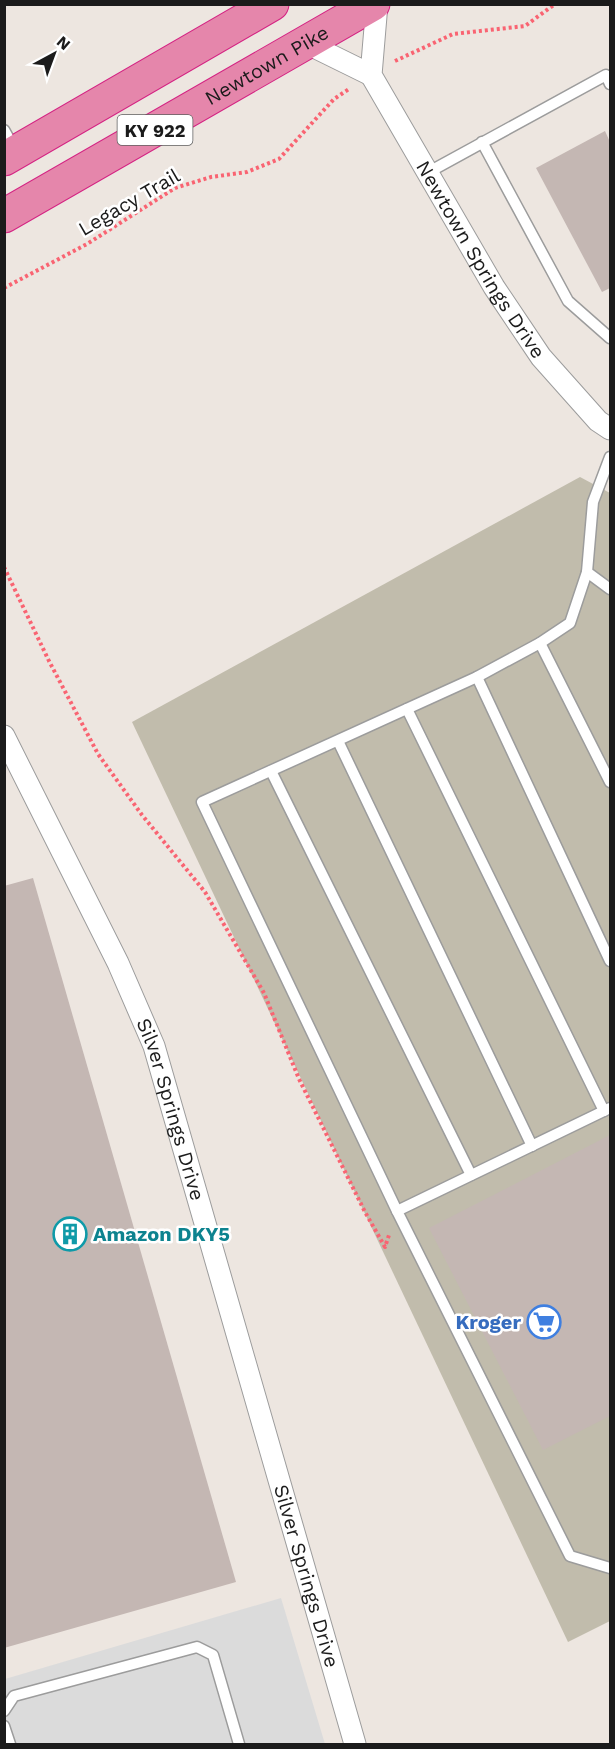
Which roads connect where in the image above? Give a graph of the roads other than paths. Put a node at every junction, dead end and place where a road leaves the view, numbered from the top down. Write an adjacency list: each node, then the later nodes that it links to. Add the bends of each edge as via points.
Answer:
1 (272, 4): 7 (highway, KY 922)
2 (375, 4): 3 (highway, Newtown Pike / KY 922); 4 (street)
3 (306, 44): 4 (street); 10 (highway, Newtown Pike / KY 922)
4 (371, 75): 8 (street, Newtown Springs Drive)
5 (610, 84): 6 (lane, via 606,75)
6 (482, 142): 8 (lane); 11 (lane, via 568,301)
7 (8, 147): 9 (highway, via 14,171)
8 (427, 173): 12 (street, Newtown Springs Drive, via 494,287 541,357 598,421)
9 (4, 186)
10 (4, 216)
11 (610, 338)
12 (610, 429)
13 (610, 457): 14 (lane, via 593,502)
14 (586, 572): 15 (lane); 16 (lane, via 570,623)
15 (610, 589)
16 (540, 643): 17 (lane); 22 (lane)
17 (477, 677): 18 (lane); 23 (lane)
18 (407, 709): 20 (lane); 24 (lane)
19 (4, 736): 33 (street, Silver Springs Drive, via 118,963 154,1046)
20 (338, 741): 21 (lane); 25 (lane)
21 (271, 771): 26 (lane); 27 (lane, via 202,802)
22 (610, 782)
23 (610, 961)
24 (607, 1110): 25 (lane)
25 (532, 1146): 26 (lane)
26 (471, 1175): 27 (lane)
27 (397, 1211): 28 (lane, via 570,1556)
28 (610, 1568)
29 (4, 1712): 32 (lane, via 14,1696 197,1647 213,1655)
30 (4, 1725): 31 (lane)
31 (10, 1744)
32 (239, 1744)
33 (354, 1744)

